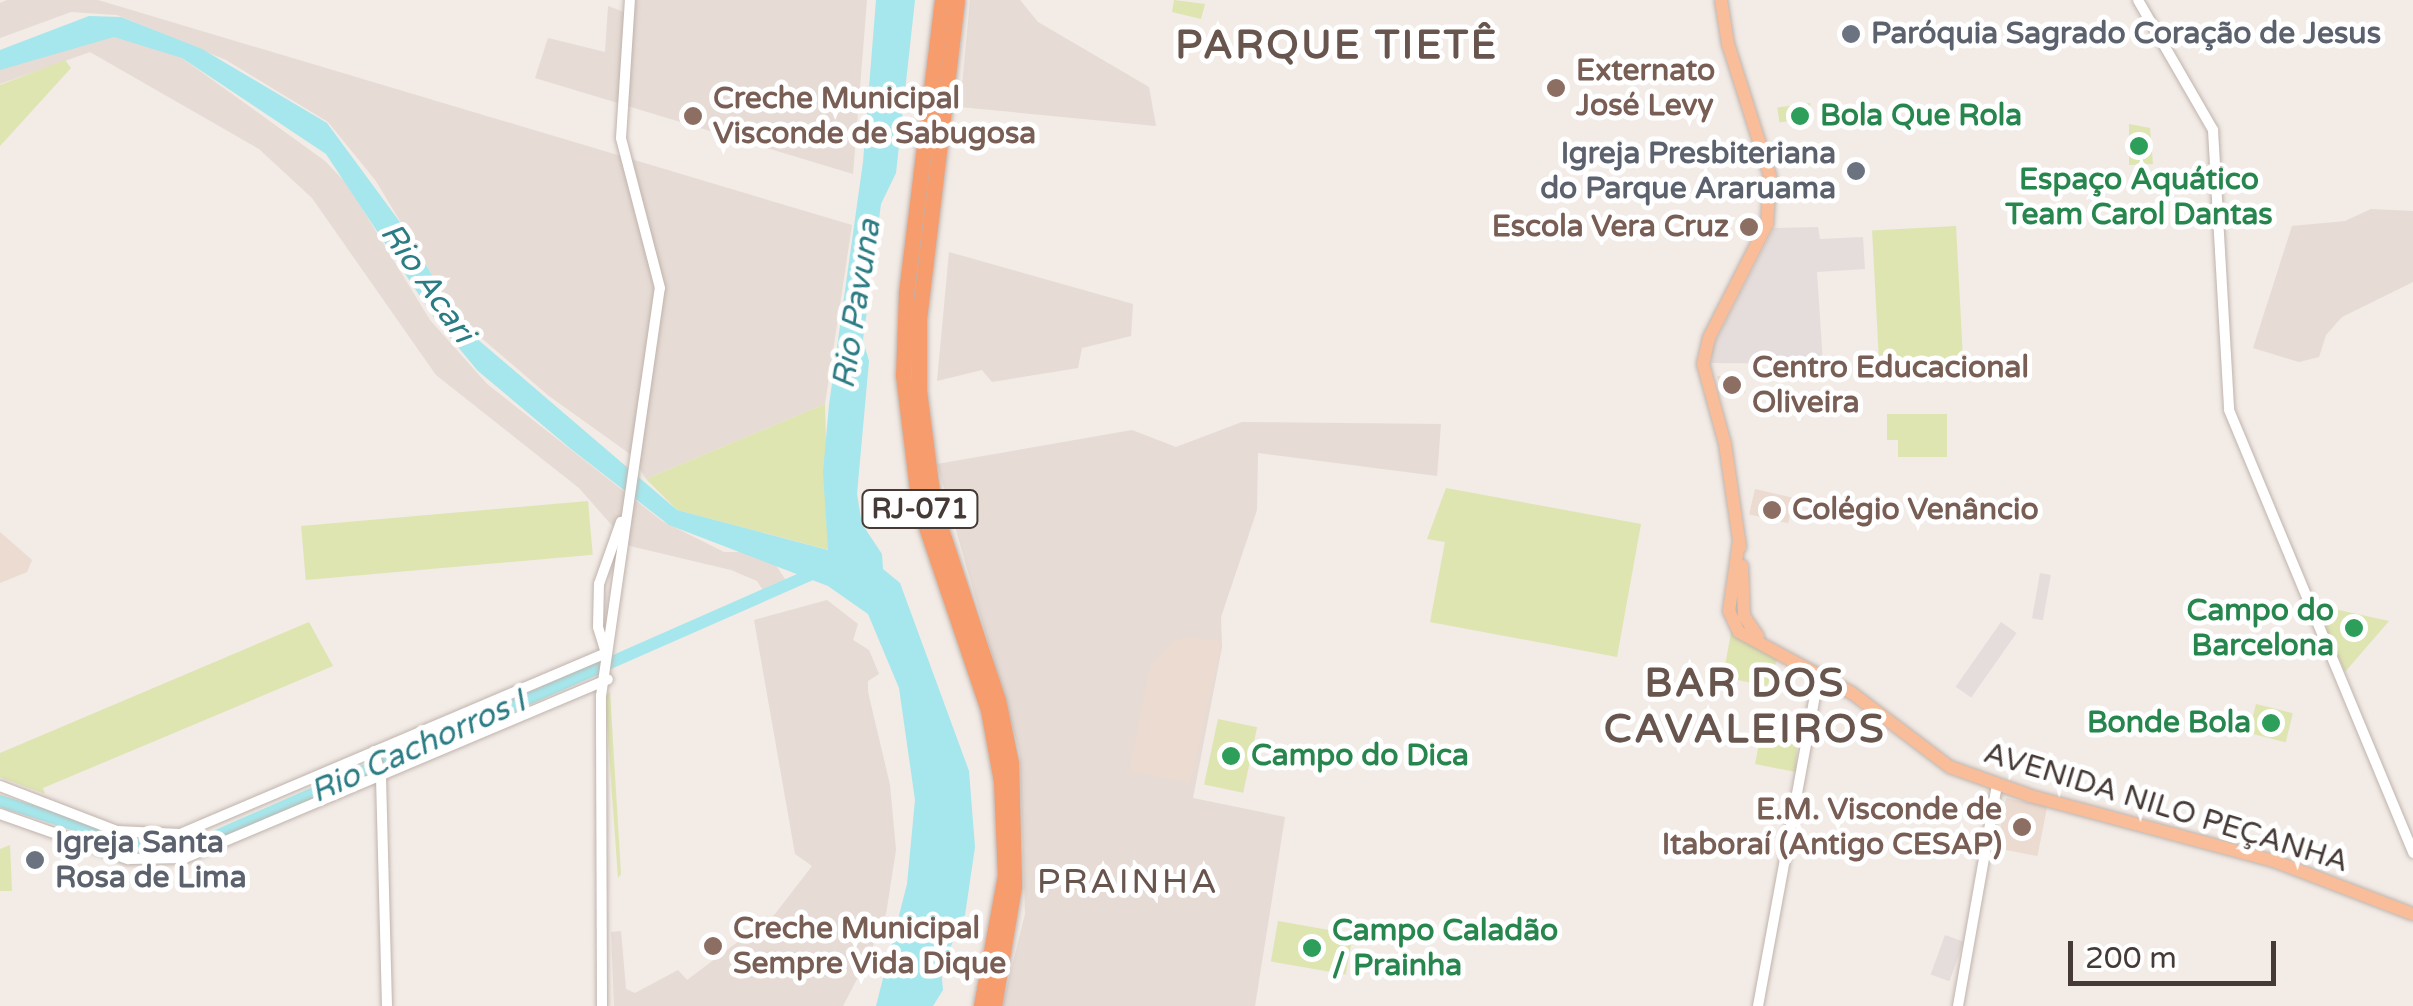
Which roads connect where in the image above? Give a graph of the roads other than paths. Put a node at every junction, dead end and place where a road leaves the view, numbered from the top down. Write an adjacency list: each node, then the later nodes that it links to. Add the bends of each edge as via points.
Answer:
1 (630, 0): 6 (street, via 621,138 660,288 624,517 599,584 598,627)
2 (942, 0): 18 (highway, RJ-071, via 903,375 920,506 988,710 1004,803 1005,875)
3 (957, 0): 19 (highway, RJ-071, via 918,317 918,390 934,508 998,700 1011,763 1014,886)
4 (1721, 0): 7 (main road, AVENIDA NILO PEÇANHA, via 1770,191 1754,254 1704,349 1740,541 1736,591 1748,625 1767,646)
5 (2138, 0): 14 (street, via 2213,130 2231,417)
6 (608, 666): 8 (street); 9 (street); 17 (street, via 601,696)
7 (1820, 674): 10 (main road, AVENIDA NILO PEÇANHA, via 1950,767); 20 (street)
8 (375, 754): 9 (street); 13 (street, via 180,834)
9 (380, 774): 13 (street, via 168,861 128,859); 16 (street)
10 (1997, 785): 15 (main road, AVENIDA NILO PEÇANHA, via 2274,861); 21 (street)
11 (0, 786): 13 (street)
12 (0, 814): 13 (street)
13 (57, 822)
14 (2413, 853)
15 (2411, 912)
16 (387, 1006)
17 (602, 1006)
18 (981, 1006)
19 (994, 1006)
20 (1758, 1006)
21 (1958, 1006)

